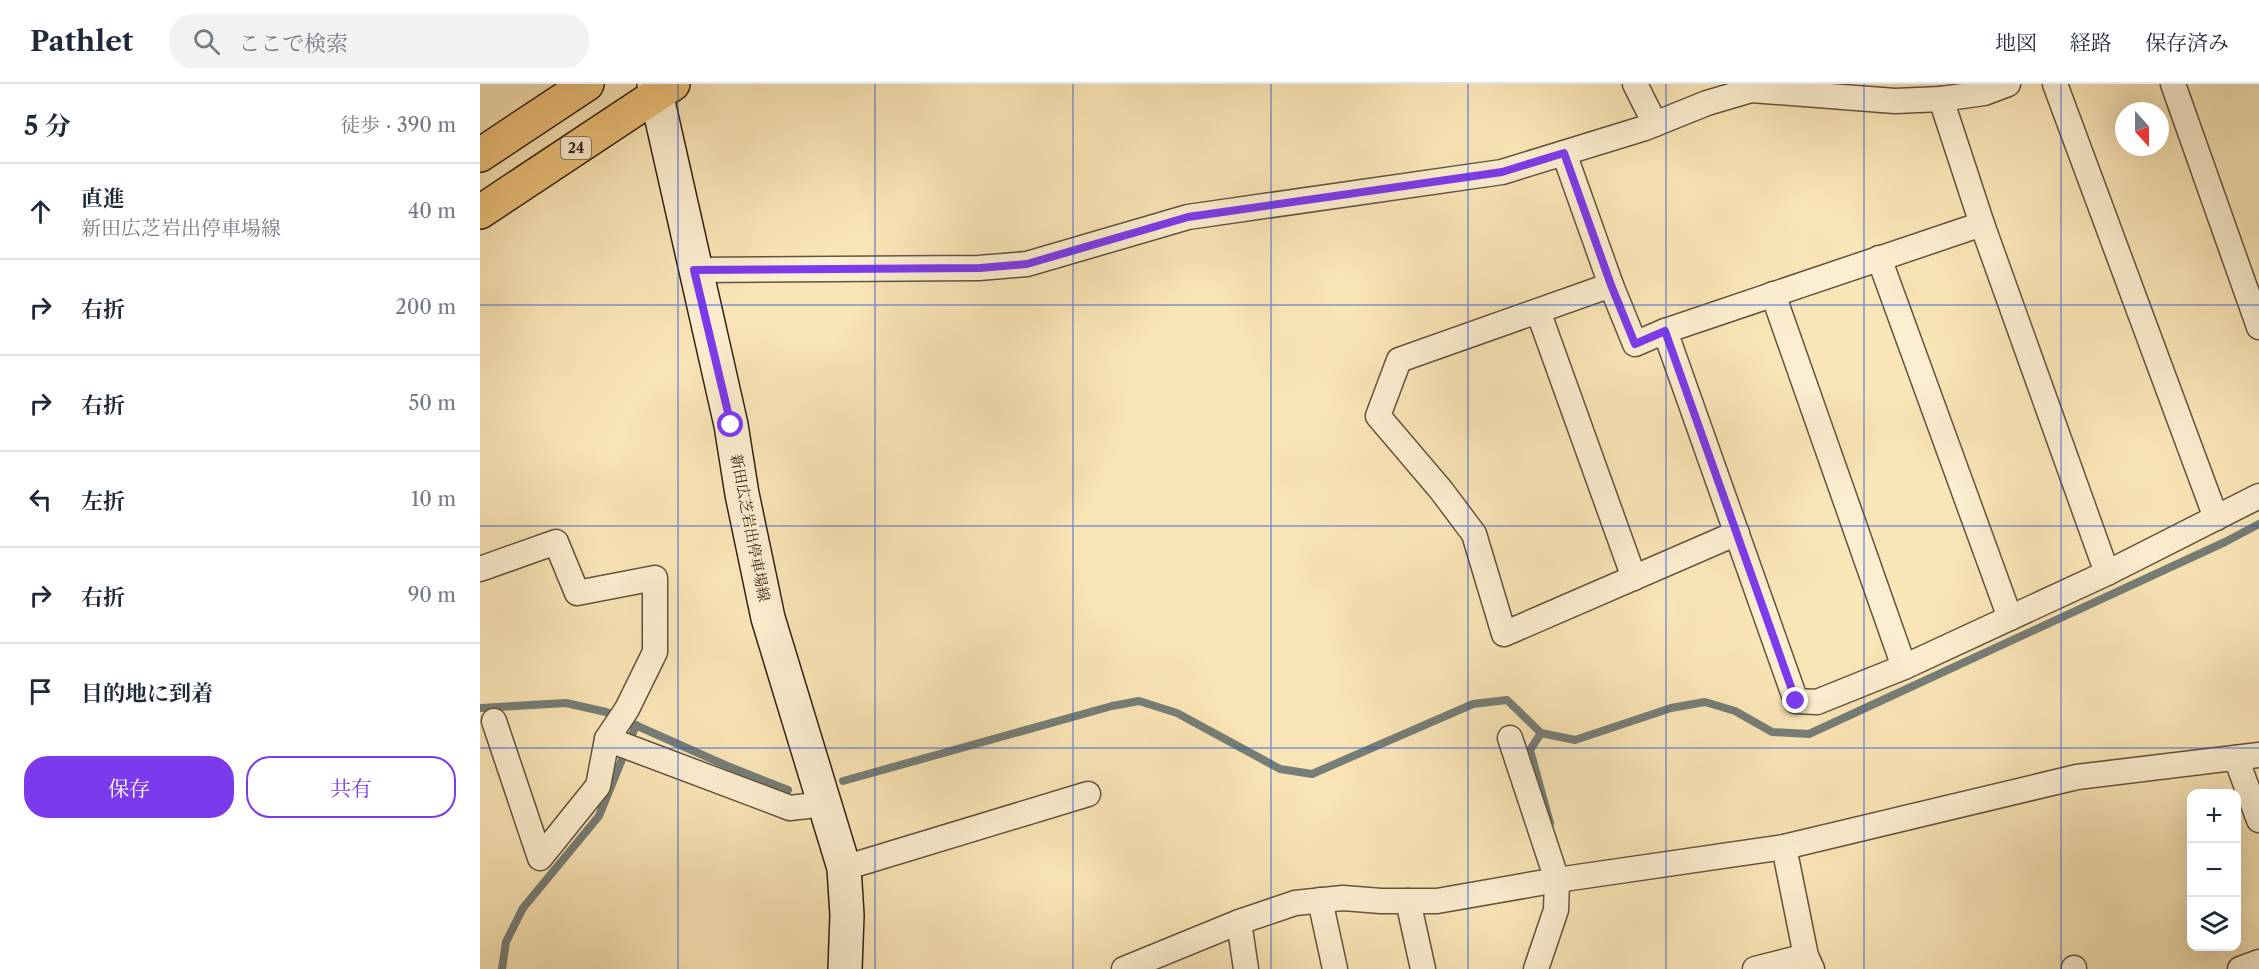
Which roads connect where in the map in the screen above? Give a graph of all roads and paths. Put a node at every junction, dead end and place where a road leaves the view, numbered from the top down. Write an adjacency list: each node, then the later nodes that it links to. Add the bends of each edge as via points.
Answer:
1 (587, 84): 11 (highway)
2 (1635, 84): 9 (street)
3 (2008, 84): 8 (street, via 1984,93)
4 (2055, 84): 22 (street)
5 (2173, 84): 19 (street)
6 (661, 88): 12 (highway, 24); 15 (main road, 新田広芝岩出停車場線)
7 (1894, 92): 8 (street); 9 (street, via 1751,90)
8 (1941, 99): 13 (street)
9 (1655, 124): 10 (street)
10 (1564, 153): 15 (street, via 1502,172 1188,217 1027,264 980,268); 16 (street)
11 (480, 155)
12 (480, 212)
13 (1982, 224): 14 (street); 25 (street)
14 (1879, 258): 17 (street); 27 (street)
15 (694, 270): 34 (main road, 新田広芝岩出停車場線, via 731,425 768,618)
16 (1611, 285): 18 (street); 20 (street, via 1635,344)
17 (1773, 294): 20 (street); 28 (street)
18 (1538, 310): 26 (street); 26 (street, via 1399,360 1378,416 1474,534 1504,633)
19 (2259, 327)
20 (1665, 331): 23 (street)
21 (2259, 496): 22 (street)
22 (2216, 518): 25 (street)
23 (1737, 533): 26 (street); 28 (street, via 1796,701 1817,702)
24 (480, 569): 31 (street, via 556,542 577,593 655,578 655,652 627,709)
25 (2107, 573): 27 (street)
26 (1634, 578)
27 (2010, 618): 28 (street)
28 (1904, 667)
29 (495, 721): 31 (street, via 540,858 598,786)
30 (1510, 738): 38 (street)
31 (607, 739): 34 (street, via 790,808)
32 (2248, 757): 35 (street); 36 (street, via 2077,777)
33 (1088, 794): 37 (street)
34 (824, 804): 37 (main road, 新田広芝岩出停車場線)
35 (2259, 820)
36 (1784, 847): 38 (street); 42 (street)
37 (844, 868): 44 (main road, 新田広芝岩出停車場線)
38 (1557, 880): 40 (street, via 1437,901); 49 (street, via 1556,910)
39 (1320, 900): 40 (street); 41 (street, via 1295,903); 47 (street)
40 (1408, 901): 48 (street)
41 (1239, 922): 45 (street); 46 (street)
42 (1809, 962): 50 (street)
43 (2259, 962): 51 (street)
44 (845, 969)
45 (1124, 969)
46 (1246, 969)
47 (1335, 969)
48 (1423, 969)
49 (1536, 969)
50 (1755, 969)
51 (2240, 969)

